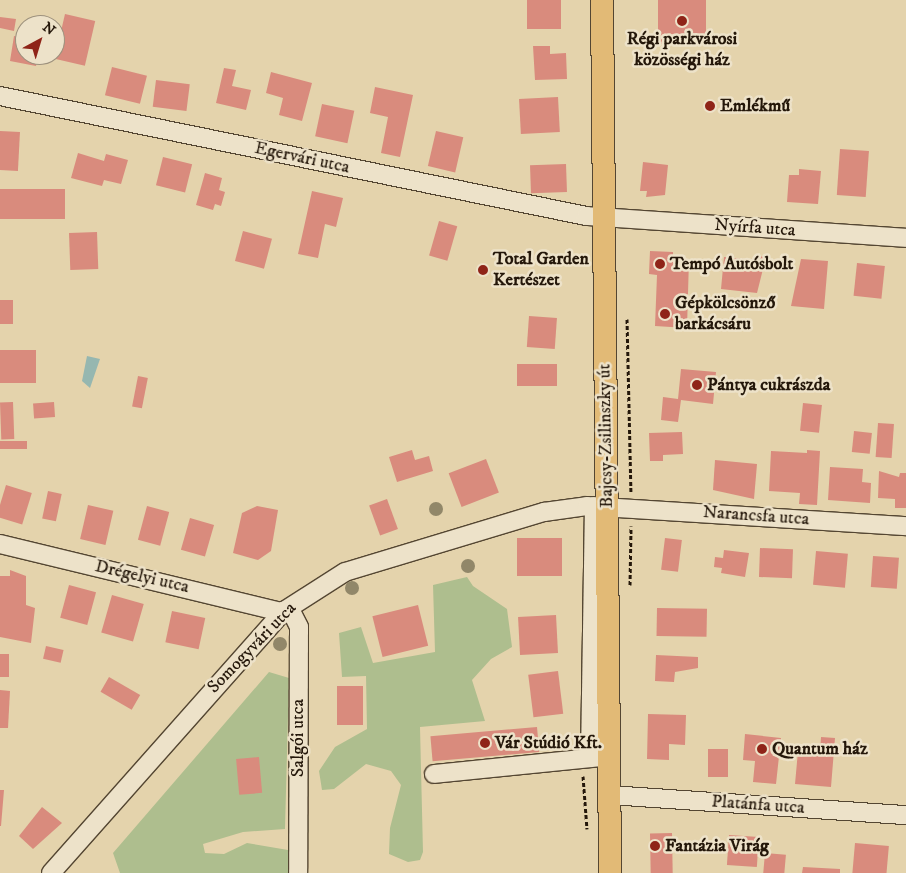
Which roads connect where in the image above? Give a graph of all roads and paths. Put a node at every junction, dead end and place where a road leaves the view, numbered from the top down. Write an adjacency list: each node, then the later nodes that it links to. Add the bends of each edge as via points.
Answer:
1 (602, 0): 3 (main road, Bajcsy-Zsilinszky út)
2 (0, 96): 3 (street, Egervári utca)
3 (604, 218): 4 (street, Nyírfa utca); 5 (main road, Bajcsy-Zsilinszky út)
4 (906, 238)
5 (600, 506): 6 (street, Narancsfa utca); 8 (street, Somogyvári utca, via 544,512 392,555 345,572); 9 (main road, Bajcsy-Zsilinszky út)
6 (906, 526)
7 (0, 544): 8 (street, Drégelyi utca)
8 (284, 611): 13 (street, Somogyvári utca); 14 (street, Salgói utca, via 299,627)
9 (600, 757): 10 (street); 11 (main road, Bajcsy-Zsilinszky út)
10 (434, 774)
11 (610, 795): 12 (street, Platánfa utca); 15 (main road, Bajcsy-Zsilinszky út)
12 (906, 815)
13 (51, 873)
14 (298, 873)
15 (610, 873)

